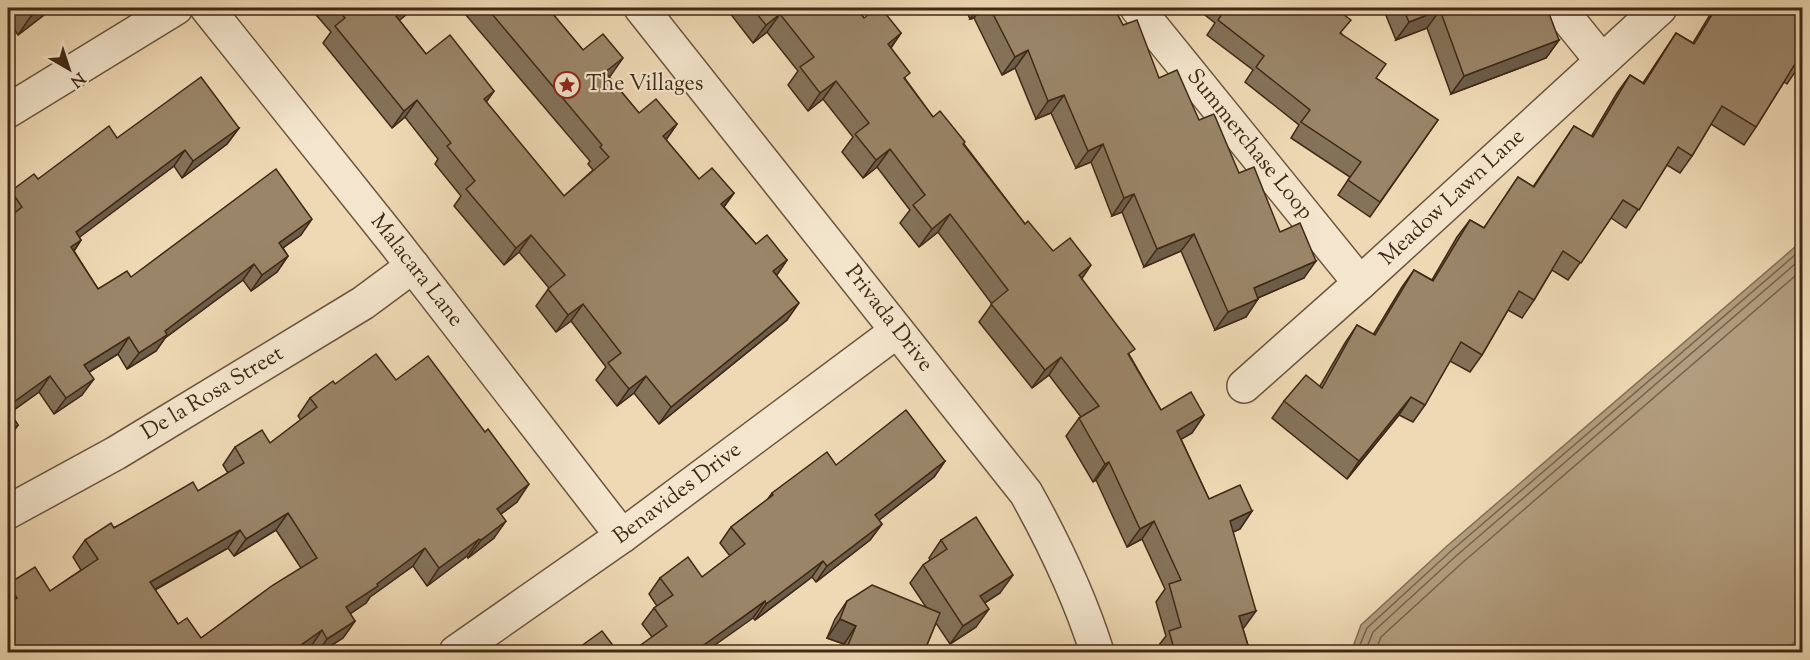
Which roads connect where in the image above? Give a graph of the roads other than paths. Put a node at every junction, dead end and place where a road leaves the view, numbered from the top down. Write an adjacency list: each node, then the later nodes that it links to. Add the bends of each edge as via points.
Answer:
1 (176, 8): 8 (street)
2 (207, 8): 9 (street, Malacara Lane)
3 (641, 8): 11 (street, Privada Drive)
4 (1137, 8): 10 (street, Summerchase Loop)
5 (1558, 8): 7 (street)
6 (1660, 8): 7 (street, Meadow Lawn Lane)
7 (1602, 61): 10 (street, Meadow Lawn Lane)
8 (8, 111)
9 (413, 266): 13 (street, De la Rosa Street, via 363,303 116,453); 14 (street, Malacara Lane)
10 (1360, 283): 12 (street, Meadow Lawn Lane)
11 (897, 331): 14 (street, Benavides Drive); 16 (street, Privada Drive, via 1026,493 1084,612)
12 (1244, 386)
13 (8, 512)
14 (621, 536): 15 (street, Benavides Drive)
15 (456, 652)
16 (1097, 652)

